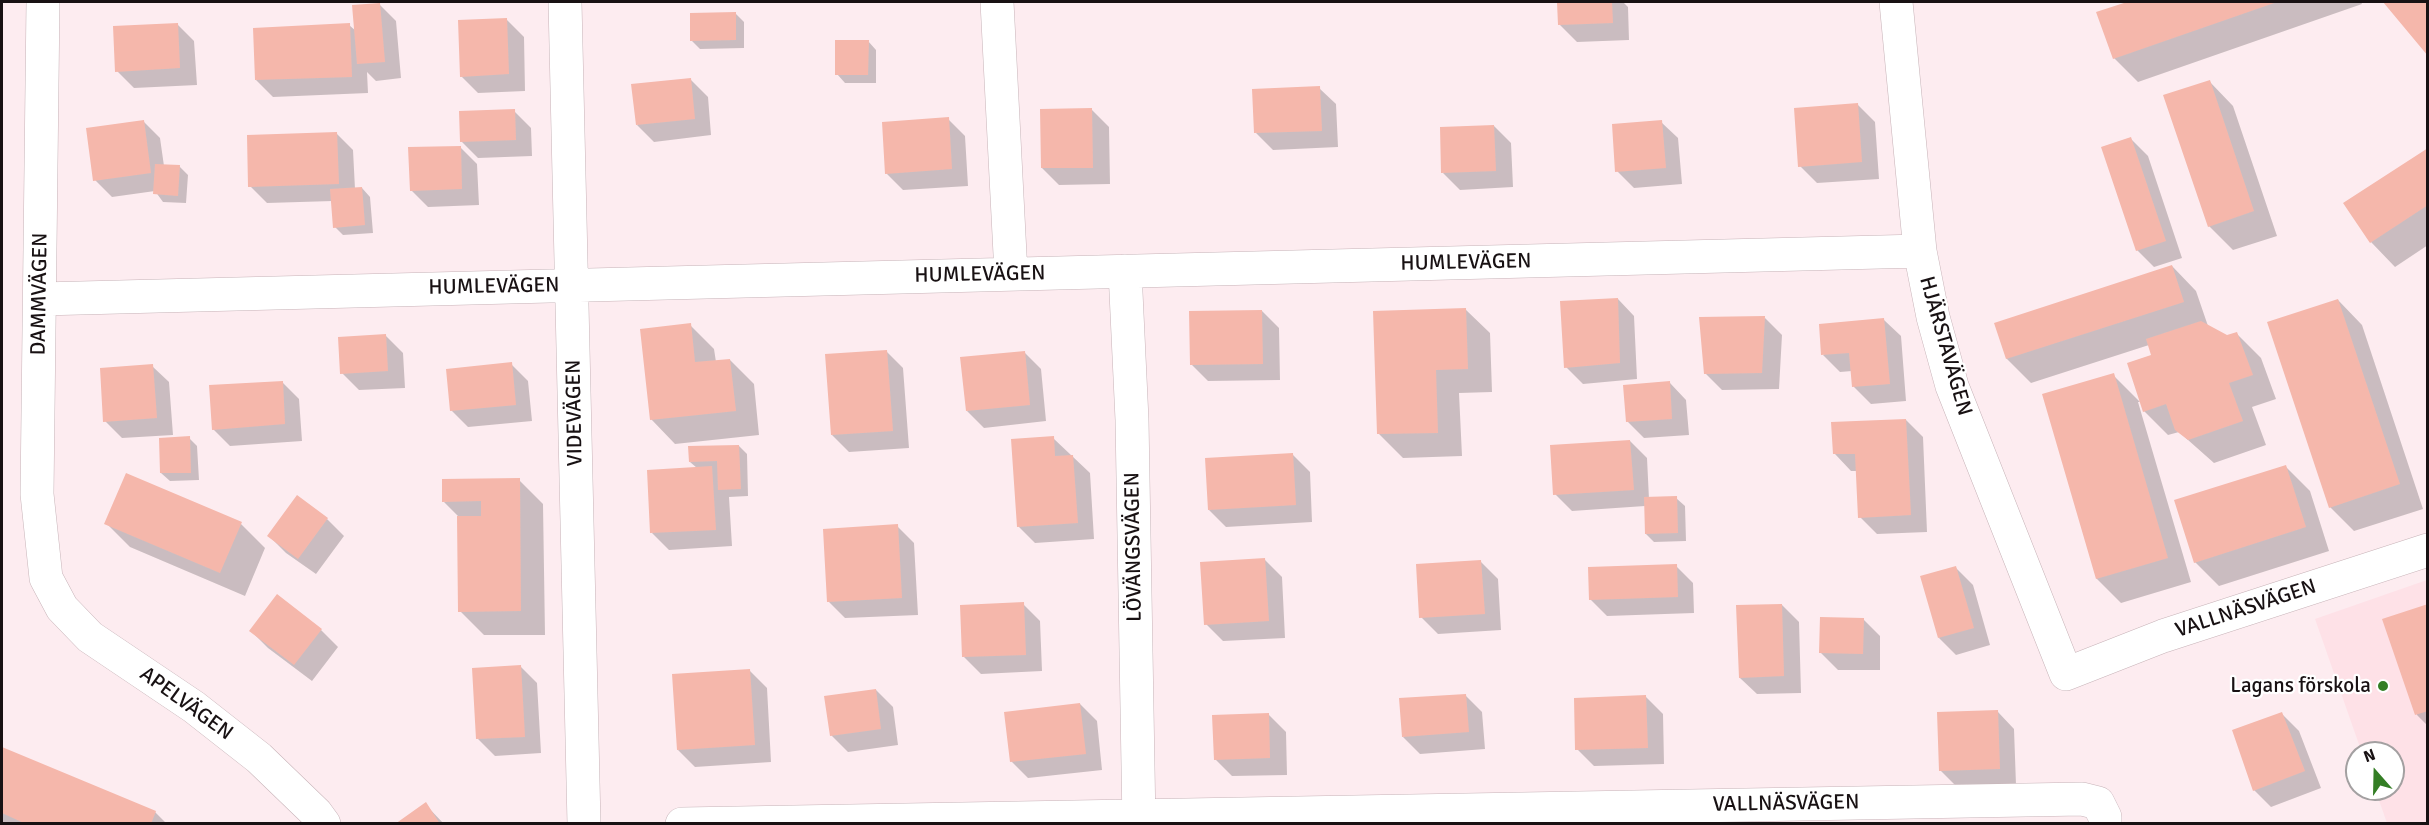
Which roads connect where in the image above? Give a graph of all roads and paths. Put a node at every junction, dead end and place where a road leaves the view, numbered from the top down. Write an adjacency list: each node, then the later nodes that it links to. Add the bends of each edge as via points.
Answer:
1 (43, 2): 9 (street, DAMMVÄGEN)
2 (565, 2): 8 (street, VIDEVÄGEN)
3 (997, 2): 7 (street)
4 (1896, 2): 5 (street, HJÄRSTAVÄGEN)
5 (1920, 251): 6 (street, HUMLEVÄGEN); 12 (street, HJÄRSTAVÄGEN, via 1952,386)
6 (1125, 271): 7 (street, HUMLEVÄGEN); 14 (street, LÖVÄNGSVÄGEN, via 1132,420)
7 (1011, 274): 8 (street, HUMLEVÄGEN)
8 (572, 286): 9 (street, HUMLEVÄGEN); 16 (street, VIDEVÄGEN)
9 (40, 299): 11 (street, DAMMVÄGEN, via 38,494 46,578)
10 (2427, 550): 12 (street, VALLNÄSVÄGEN, via 2163,636)
11 (50, 585): 15 (street, APELVÄGEN, via 62,608 90,637 194,707 259,758)
12 (2066, 674)
13 (2102, 813): 14 (street, VALLNÄSVÄGEN, via 2082,799 2071,799)
14 (1139, 820): 17 (street, VALLNÄSVÄGEN)
15 (324, 824)
16 (584, 824)
17 (682, 824)

